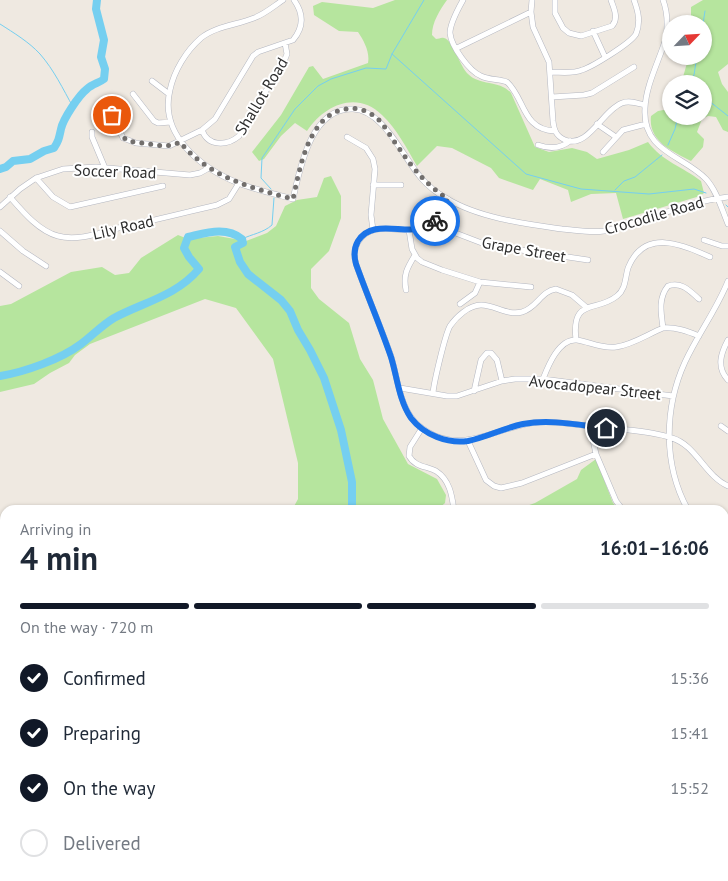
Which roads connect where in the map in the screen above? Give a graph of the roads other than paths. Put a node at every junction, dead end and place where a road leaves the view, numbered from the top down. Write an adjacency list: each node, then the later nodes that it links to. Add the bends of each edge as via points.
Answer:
1 (283, 0): 18 (street, via 261,15 202,37 180,64)
2 (294, 0): 11 (street, via 301,12 302,26 293,40)
3 (463, 0): 12 (street, via 450,30)
4 (532, 0): 9 (street)
5 (555, 0): 10 (street, via 555,13 563,28 581,36)
6 (611, 0): 10 (street, via 616,16 614,24)
7 (634, 0): 13 (street, via 639,19 635,36)
8 (663, 0): 20 (street, via 668,20 666,38)
9 (531, 12): 12 (street); 15 (street, via 533,27 549,58)
10 (593, 31): 13 (street)
11 (285, 44): 25 (street, via 253,56 215,119); 25 (street, Shallot Road, via 286,59 239,136 221,144 210,141)
12 (457, 48): 26 (street, via 475,73 510,84 531,121 545,130)
13 (605, 57): 15 (street, via 581,71)
14 (634, 67): 19 (street, via 588,95)
15 (551, 72): 19 (street)
16 (152, 81): 18 (street)
17 (133, 94): 22 (street, via 154,121)
18 (169, 94): 22 (street)
19 (552, 97): 26 (street)
20 (645, 105): 23 (street, via 629,101 622,103 613,107); 24 (street)
21 (112, 115): 31 (street, via 128,141 164,146)
22 (170, 122): 31 (street)
23 (597, 124): 29 (street); 30 (street, via 583,138)
24 (646, 124): 29 (street, via 626,128); 43 (street, via 661,149 705,178)
25 (202, 130): 31 (street)
26 (555, 131): 30 (street)
27 (92, 132): 34 (street)
28 (347, 137): 38 (street, via 370,152 375,164)
29 (616, 137): 33 (street)
30 (570, 141): 32 (street, via 554,148)
31 (180, 142): 35 (street)
32 (538, 145)
33 (603, 152)
34 (105, 168): 35 (street, Soccer Road, via 190,175); 36 (street, Soccer Road, via 78,167)
35 (209, 168): 37 (street)
36 (36, 178): 40 (street, via 53,197 70,207); 41 (street, Soccer Road)
37 (239, 183): 41 (street, Lily Road, via 229,199 217,205 73,238 55,236 44,229); 44 (street, Crocodile Road, via 293,199 306,149 320,124 335,113 352,108 364,110 378,120 423,180)
38 (373, 185): 39 (street); 48 (street)
39 (401, 185)
40 (163, 186)
41 (10, 197): 45 (street, Soccer Road)
42 (728, 197): 43 (street, Crocodile Road)
43 (717, 198): 44 (street, Crocodile Road, via 614,228 588,232 490,216); 47 (street)
44 (448, 199): 46 (street)
45 (0, 207)
46 (432, 224): 49 (street); 55 (street, Grape Street, via 487,245)
47 (728, 224)
48 (373, 230): 49 (street); 73 (street, via 359,240 355,260)
49 (409, 230): 53 (street)
50 (0, 231): 56 (street)
51 (704, 240): 52 (street)
52 (728, 246)
53 (415, 255): 59 (street, via 433,267); 62 (street, via 405,272)
54 (710, 257): 65 (street, via 673,242 647,246 631,262 620,294)
55 (588, 260)
56 (46, 266)
57 (0, 272): 60 (street)
58 (728, 281): 67 (street)
59 (480, 282): 61 (street); 64 (street, via 475,293)
60 (19, 286)
61 (531, 287)
62 (406, 290)
63 (699, 299): 66 (street, via 683,286 668,286 660,306)
64 (460, 304)
65 (586, 308): 68 (street, via 575,322); 75 (street, via 572,295 556,289 546,292 530,308 520,312 482,305 468,309 457,317 448,332)
66 (663, 328): 67 (street, via 679,328); 68 (street, via 614,347)
67 (699, 336): 76 (street, via 685,361)
68 (576, 340): 70 (street, via 556,352)
69 (728, 340): 71 (street, via 721,360 721,369)
70 (543, 379): 72 (street, Avocadopear Street); 76 (street, Avocadopear Street)
71 (728, 380)
72 (502, 381): 74 (street, Avocadopear Street); 74 (street, via 496,358 487,353 481,360)
73 (400, 388): 75 (street, Avocadopear Street); 79 (street, via 408,412)
74 (474, 391): 75 (street, Avocadopear Street, via 457,396)
75 (434, 393)
76 (673, 396): 81 (street)
77 (721, 426): 80 (street)
78 (594, 427): 81 (street); 82 (street, via 534,423); 83 (street)
79 (422, 428): 82 (street, via 441,438); 85 (street, via 410,447 409,456 416,464 443,477 451,490)
80 (728, 431)
81 (669, 437): 84 (street, via 684,444 719,481); 87 (street, via 675,476)
82 (468, 441): 83 (street, via 486,480 501,488)
83 (596, 454): 86 (street)
84 (728, 486)
85 (453, 505)
86 (620, 505)
87 (686, 505)

